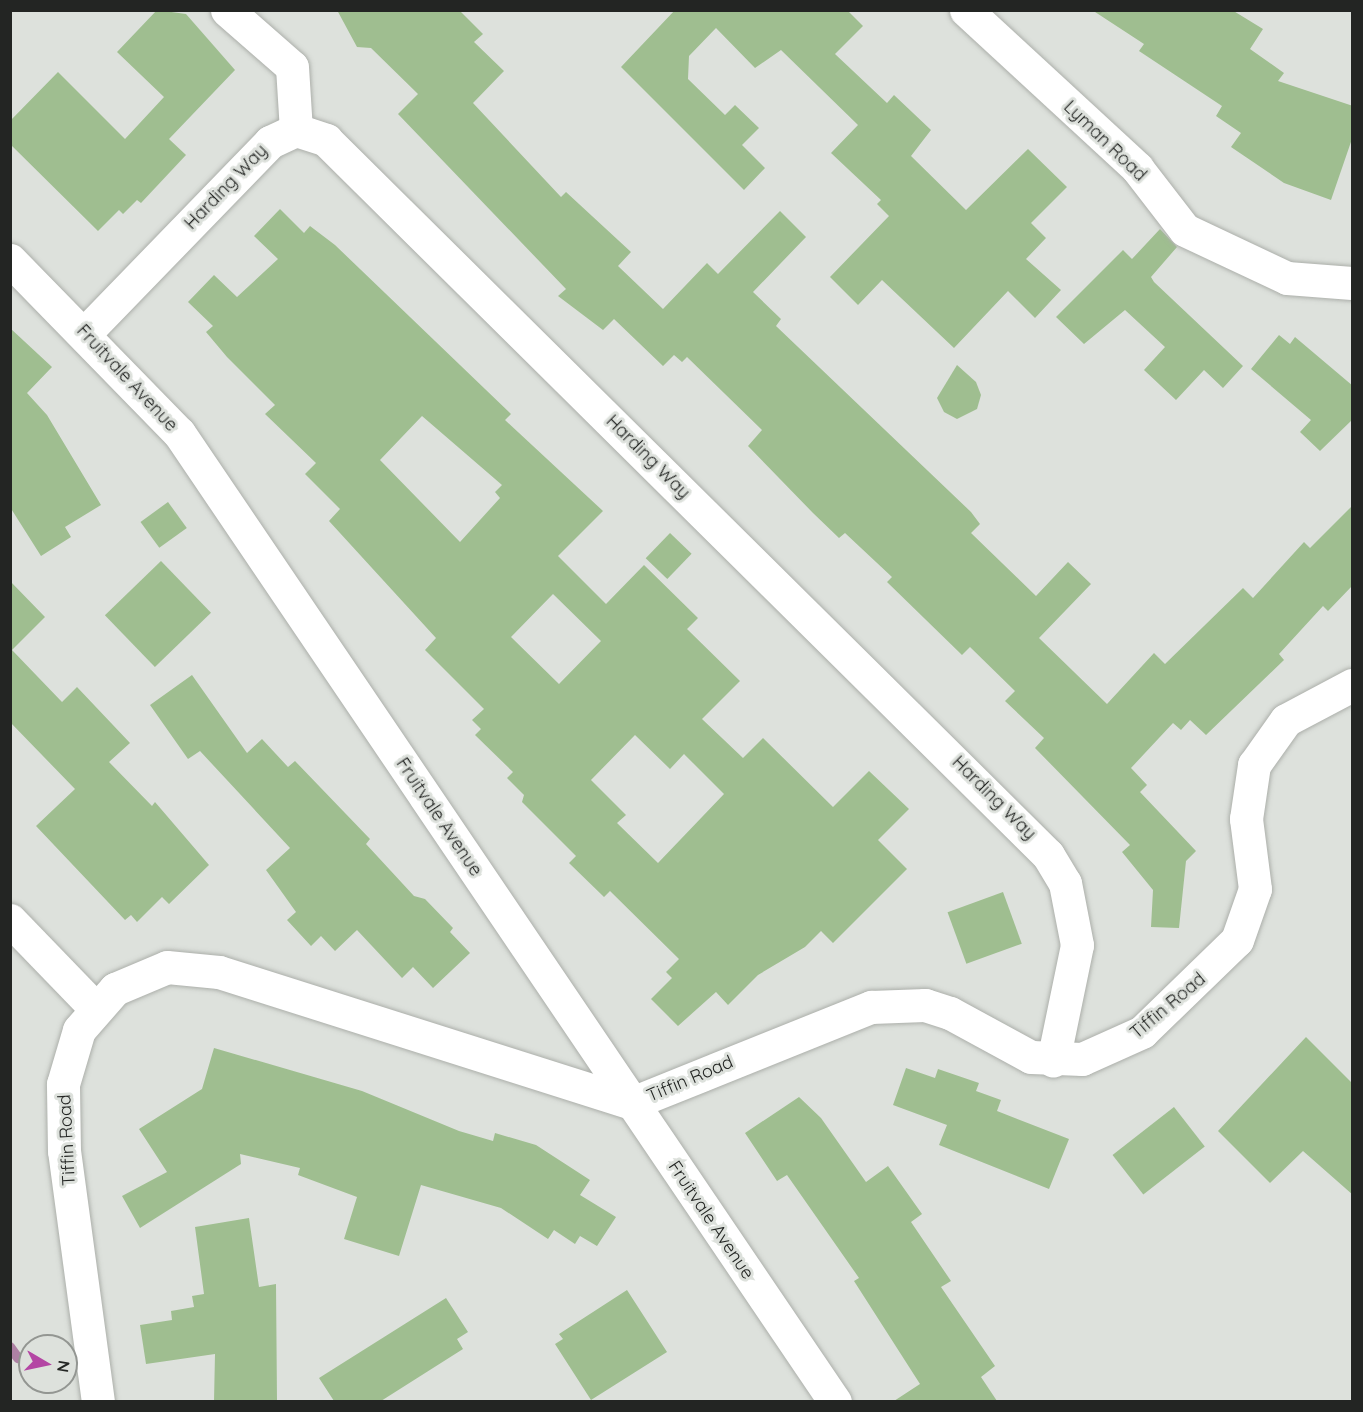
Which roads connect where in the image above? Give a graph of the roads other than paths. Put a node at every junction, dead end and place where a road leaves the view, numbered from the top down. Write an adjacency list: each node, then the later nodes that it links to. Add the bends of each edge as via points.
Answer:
1 (227, 10): 3 (street, via 292,67)
2 (966, 10): 5 (street, Lyman Road, via 1137,168 1185,230 1287,278)
3 (296, 130): 6 (street, Harding Way, via 270,142); 10 (street, Harding Way, via 326,140 1048,855 1065,883 1077,945)
4 (10, 260): 6 (street, Fruitvale Avenue)
5 (1353, 283)
6 (85, 333): 11 (street, Fruitvale Avenue, via 179,433)
7 (1353, 685): 10 (street, Tiffin Road, via 1286,720 1254,765 1245,819 1255,889 1237,940 1142,1032 1109,1051)
8 (10, 920): 9 (street)
9 (94, 1007): 11 (street, Tiffin Road, via 139,976 194,967); 12 (street, Tiffin Road, via 69,1055 62,1114)
10 (1053, 1061): 11 (street, Tiffin Road, via 1010,1048 951,1012 925,1005 871,1007)
11 (632, 1103): 13 (street, Fruitvale Avenue)
12 (98, 1401)
13 (835, 1401)

